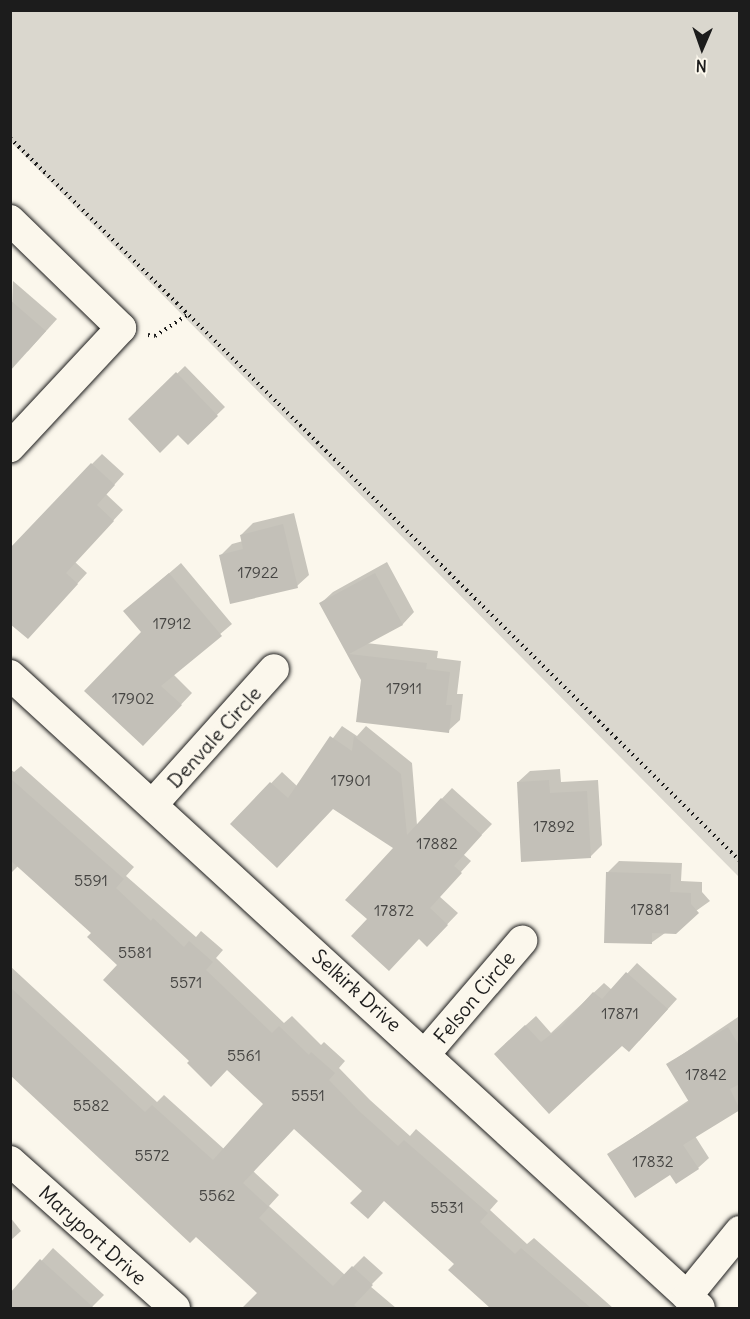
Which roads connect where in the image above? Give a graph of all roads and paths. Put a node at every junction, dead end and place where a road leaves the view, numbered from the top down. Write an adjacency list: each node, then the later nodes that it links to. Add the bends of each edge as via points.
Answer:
1 (10, 138): 3 (path)
2 (10, 220): 4 (street)
3 (187, 315): 4 (path, via 155,336); 9 (path)
4 (121, 328): 5 (street)
5 (10, 447)
6 (274, 669): 8 (street, Denvale Circle)
7 (10, 675): 8 (street, Selkirk Drive)
8 (153, 804): 11 (street, Selkirk Drive)
9 (740, 861)
10 (522, 941): 11 (street, Felson Circle)
11 (426, 1053): 14 (street, Selkirk Drive)
12 (10, 1161): 15 (street, Maryport Drive)
13 (740, 1231): 14 (street)
14 (693, 1302)
15 (175, 1308)

